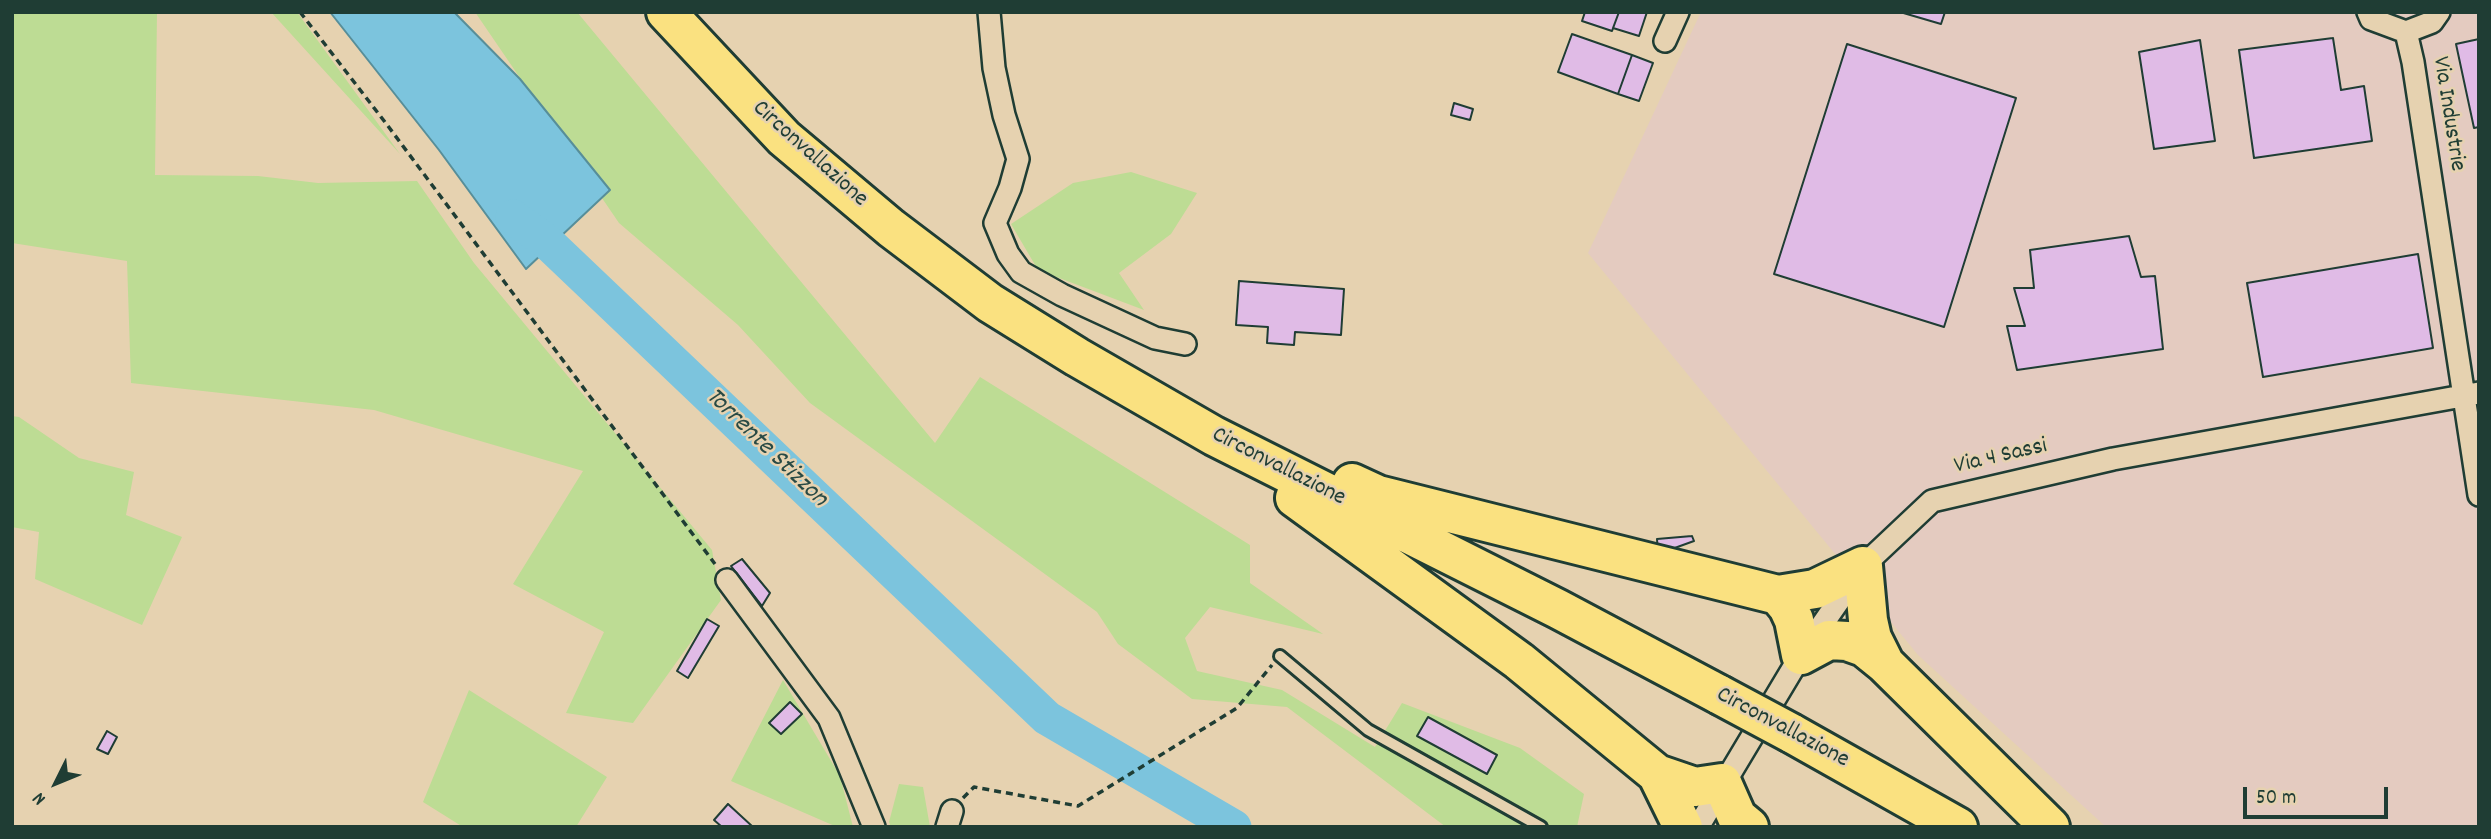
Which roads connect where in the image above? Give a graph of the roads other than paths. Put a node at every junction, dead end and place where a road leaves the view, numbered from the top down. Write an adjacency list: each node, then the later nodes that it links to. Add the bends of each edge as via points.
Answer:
1 (666, 12): 10 (highway, Circonvallazione, via 784,138 990,303)
2 (989, 12): 8 (street, via 994,68 1018,159 995,223 1008,254 1021,272 1062,295 1155,338)
3 (1678, 12): 7 (street)
4 (2368, 12): 6 (street, Via Industrie, via 2371,19)
5 (2439, 12): 6 (street, Via Industrie, via 2432,22)
6 (2406, 32): 9 (street, Via Industrie)
7 (1665, 41)
8 (1185, 344)
9 (2472, 394): 11 (street, Via Industrie); 12 (street, Via 4 Sassi, via 2113,459 1932,501)
10 (1259, 459): 14 (highway, via 1293,454 1378,495); 18 (highway, via 1272,481 1519,660); 25 (highway, Circonvallazione, bridge, via 1720,695)
11 (2479, 495)
12 (1863, 566): 14 (highway, via 1815,589); 15 (street, Via 4 Sassi); 17 (highway, via 1872,638)
13 (727, 580): 20 (street, via 829,718)
14 (1778, 595): 15 (highway, via 1794,620)
15 (1801, 655): 17 (highway, via 1829,640 1847,641 1864,647); 19 (street, Via 4 Sassi)
16 (1280, 656): 21 (lane, via 1368,730)
17 (1885, 664): 26 (highway)
18 (1657, 774): 19 (highway, via 1695,787); 22 (highway)
19 (1723, 783): 23 (street, Via 4 Sassi); 24 (highway, via 1737,817)
20 (874, 827)
21 (1541, 827)
22 (1683, 827)
23 (1698, 827)
24 (1749, 827)
25 (1958, 827)
26 (2050, 827)

